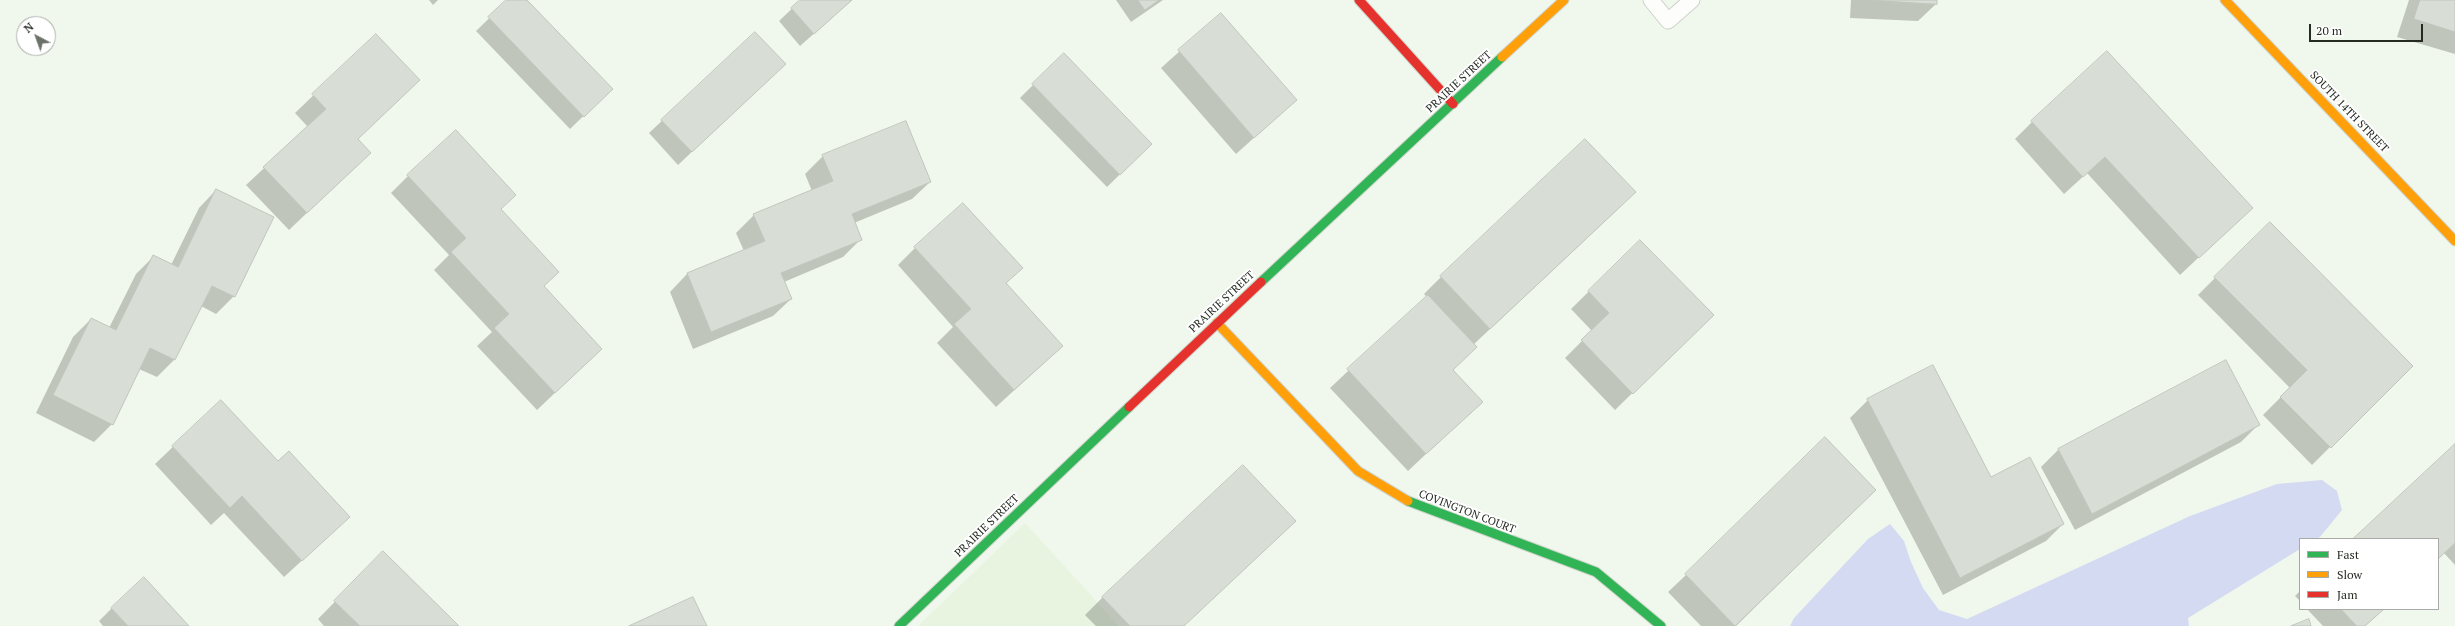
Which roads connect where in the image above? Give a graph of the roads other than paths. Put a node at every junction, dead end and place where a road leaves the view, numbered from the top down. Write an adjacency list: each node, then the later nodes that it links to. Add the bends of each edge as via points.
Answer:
1 (1359, 0): 6 (street)
2 (1564, 0): 6 (street, PRAIRIE STREET)
3 (1651, 0): 4 (lane, via 1668,21)
4 (1692, 0)
5 (2225, 0): 7 (street, SOUTH 14TH STREET)
6 (1453, 104): 8 (street, PRAIRIE STREET)
7 (2455, 241)
8 (1217, 323): 9 (street, PRAIRIE STREET); 10 (street, COVINGTON COURT, via 1358,471 1412,504 1596,572)
9 (899, 626)
10 (1661, 626)

